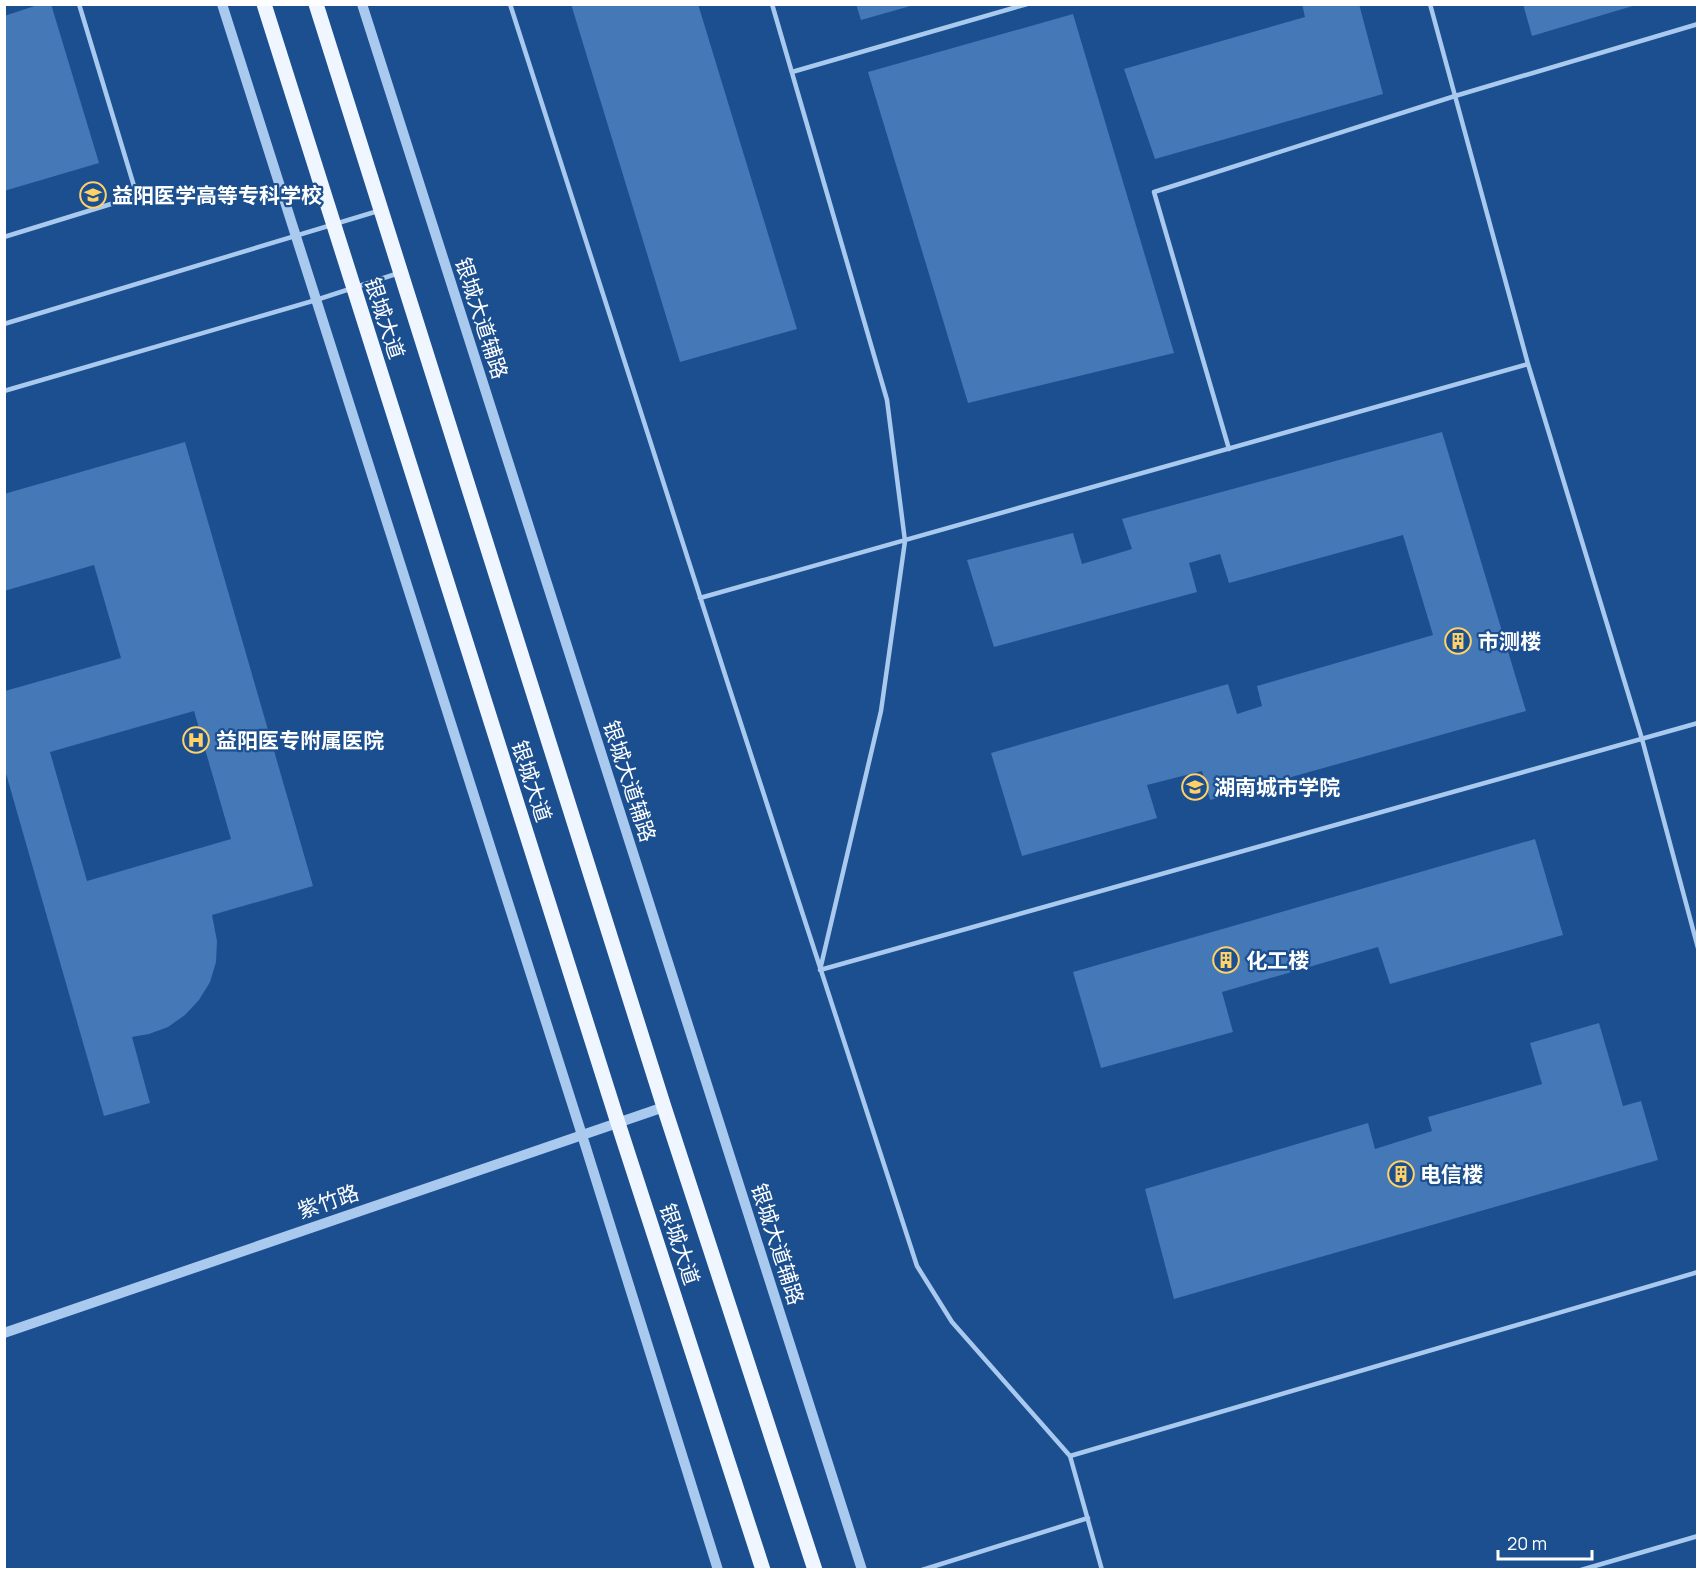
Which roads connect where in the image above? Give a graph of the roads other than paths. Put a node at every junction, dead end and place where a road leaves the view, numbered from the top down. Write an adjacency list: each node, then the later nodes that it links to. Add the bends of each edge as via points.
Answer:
1 (79, 4): 16 (lane, via 137,196)
2 (222, 4): 15 (street)
3 (264, 4): 14 (main road, 银城大道)
4 (316, 4): 13 (main road, 银城大道)
5 (362, 4): 41 (street, 银城大道辅路)
6 (510, 4): 25 (lane)
7 (772, 4): 11 (lane)
8 (1027, 4): 11 (lane)
9 (1430, 4): 12 (lane)
10 (1698, 24): 12 (lane)
11 (792, 72): 24 (lane, via 887,400)
12 (1455, 96): 21 (lane); 23 (lane, via 1154,192)
13 (381, 210): 14 (lane); 17 (main road, 银城大道)
14 (334, 225): 15 (lane); 18 (main road, 银城大道)
15 (296, 236): 19 (street); 20 (lane)
16 (4, 237)
17 (401, 273): 18 (lane); 30 (main road, 银城大道)
18 (353, 287): 19 (lane); 31 (main road, 银城大道)
19 (316, 300): 22 (lane); 32 (street)
20 (4, 324)
21 (1528, 364): 23 (lane); 27 (lane)
22 (4, 391)
23 (1229, 449): 24 (lane)
24 (905, 541): 25 (lane); 29 (lane, via 881,711)
25 (700, 598): 29 (lane)
26 (1698, 723): 27 (lane)
27 (1641, 739): 28 (lane); 29 (lane)
28 (1698, 948)
29 (820, 970): 35 (lane, via 917,1266 952,1322)
30 (664, 1107): 31 (street, 紫竹路); 40 (main road, 银城大道)
31 (618, 1123): 32 (street, 紫竹路); 39 (main road, 银城大道)
32 (582, 1135): 34 (street, 紫竹路); 38 (street)
33 (1698, 1272): 35 (lane)
34 (4, 1333)
35 (1070, 1456): 36 (lane)
36 (1088, 1518): 42 (lane); 43 (lane)
37 (1698, 1536): 44 (lane)
38 (718, 1569)
39 (764, 1569)
40 (815, 1569)
41 (862, 1569)
42 (922, 1569)
43 (1102, 1569)
44 (1581, 1569)

